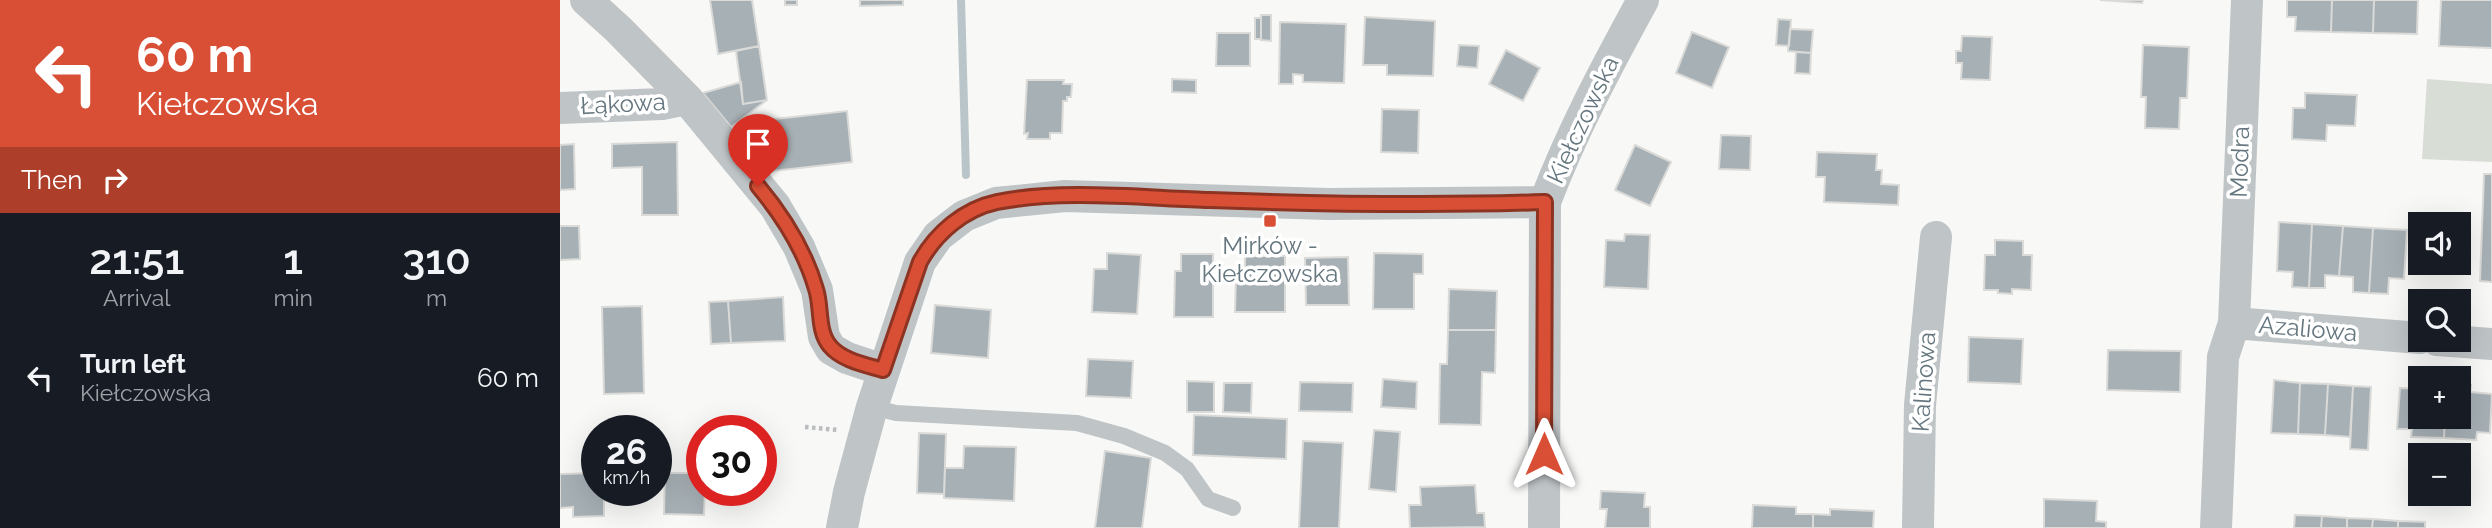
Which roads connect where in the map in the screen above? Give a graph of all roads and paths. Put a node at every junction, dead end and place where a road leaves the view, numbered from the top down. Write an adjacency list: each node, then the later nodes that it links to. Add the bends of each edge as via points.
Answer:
1 (586, 0): 4 (street, Łąkowa)
2 (1643, 0): 6 (street, Kiełczowska, via 1563,155)
3 (2247, 0): 8 (street, Modra)
4 (687, 99): 5 (street, Łąkowa); 12 (street, Łąkowa, via 775,206 799,247 817,290 824,337 831,349)
5 (560, 108)
6 (1545, 202): 12 (street, Kiełczowska, via 1328,204 1065,196 996,202 964,216 928,247); 18 (street)
7 (1936, 237): 19 (street, Kalinowa, via 1920,405)
8 (2234, 323): 9 (street, Azaliowa); 20 (street, Azaliowa, via 2223,357)
9 (2408, 337)
10 (2471, 342): 11 (street)
11 (2492, 344)
12 (883, 370): 13 (street, Kiełczowska)
13 (872, 407): 16 (lane, via 896,413 1077,423 1100,429 1165,453 1187,469 1208,499); 17 (street, Kiełczowska)
14 (805, 427): 15 (path)
15 (842, 430)
16 (1233, 508)
17 (842, 528)
18 (1544, 528)
19 (1918, 528)
20 (2216, 528)

